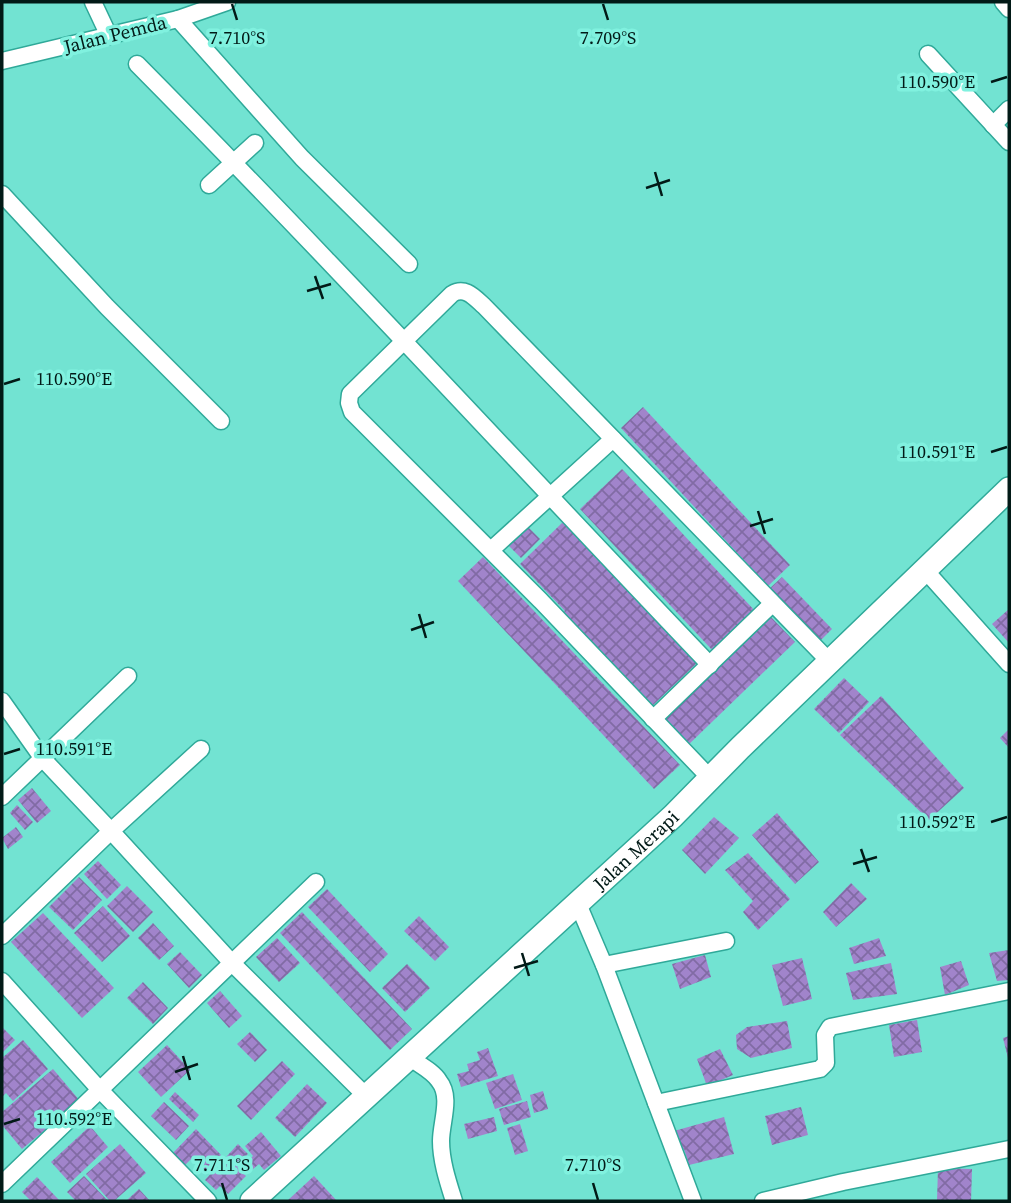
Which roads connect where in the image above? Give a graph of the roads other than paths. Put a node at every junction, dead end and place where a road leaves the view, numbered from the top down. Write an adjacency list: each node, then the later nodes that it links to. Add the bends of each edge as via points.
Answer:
1 (93, 2): 6 (street)
2 (227, 2): 5 (street, Jalan Pemda)
3 (1003, 2): 4 (street)
4 (1009, 9)
5 (178, 19): 6 (street, Jalan Pemda); 17 (street, via 302,158)
6 (109, 36): 8 (street, Jalan Pemda)
7 (928, 54): 11 (street)
8 (2, 61)
9 (137, 64): 14 (street)
10 (1009, 109): 11 (street)
11 (993, 125): 12 (street)
12 (1009, 142)
13 (255, 143): 14 (street)
14 (233, 163): 15 (street); 18 (street)
15 (209, 185)
16 (2, 194): 19 (street)
17 (409, 264)
18 (405, 340): 20 (street, via 452,294 469,293); 22 (street); 23 (street, via 350,394 349,405)
19 (220, 421)
20 (613, 439): 22 (street); 25 (street)
21 (1009, 491): 24 (street, Jalan Merapi)
22 (549, 496): 23 (street); 28 (street)
23 (491, 550): 31 (street)
24 (925, 570): 26 (street, Jalan Merapi); 27 (street)
25 (772, 604): 26 (street); 28 (street)
26 (830, 662): 34 (street, Jalan Merapi)
27 (1009, 664)
28 (710, 665): 31 (street)
29 (128, 676): 33 (street)
30 (2, 701): 33 (street)
31 (653, 719): 34 (street)
32 (201, 749): 36 (street)
33 (43, 759): 35 (street); 36 (street)
34 (710, 778): 38 (street, Jalan Merapi)
35 (2, 797)
36 (111, 831): 39 (street); 41 (street)
37 (316, 882): 41 (street)
38 (578, 904): 42 (street); 45 (street, Jalan Merapi)
39 (2, 936)
40 (726, 941): 42 (street)
41 (232, 963): 46 (street); 47 (street)
42 (604, 965): 48 (street)
43 (2, 981): 46 (street)
44 (1009, 991): 48 (street, via 830,1027 825,1035 826,1063 820,1069)
45 (409, 1057): 47 (street, Jalan Merapi); 53 (street, via 444,1088 441,1142)
46 (100, 1090): 50 (street); 51 (street)
47 (366, 1097): 52 (street, Jalan Merapi)
48 (656, 1103): 54 (street)
49 (1009, 1149): 55 (street)
50 (2, 1184)
51 (208, 1201)
52 (252, 1201)
53 (454, 1201)
54 (692, 1201)
55 (763, 1201)

